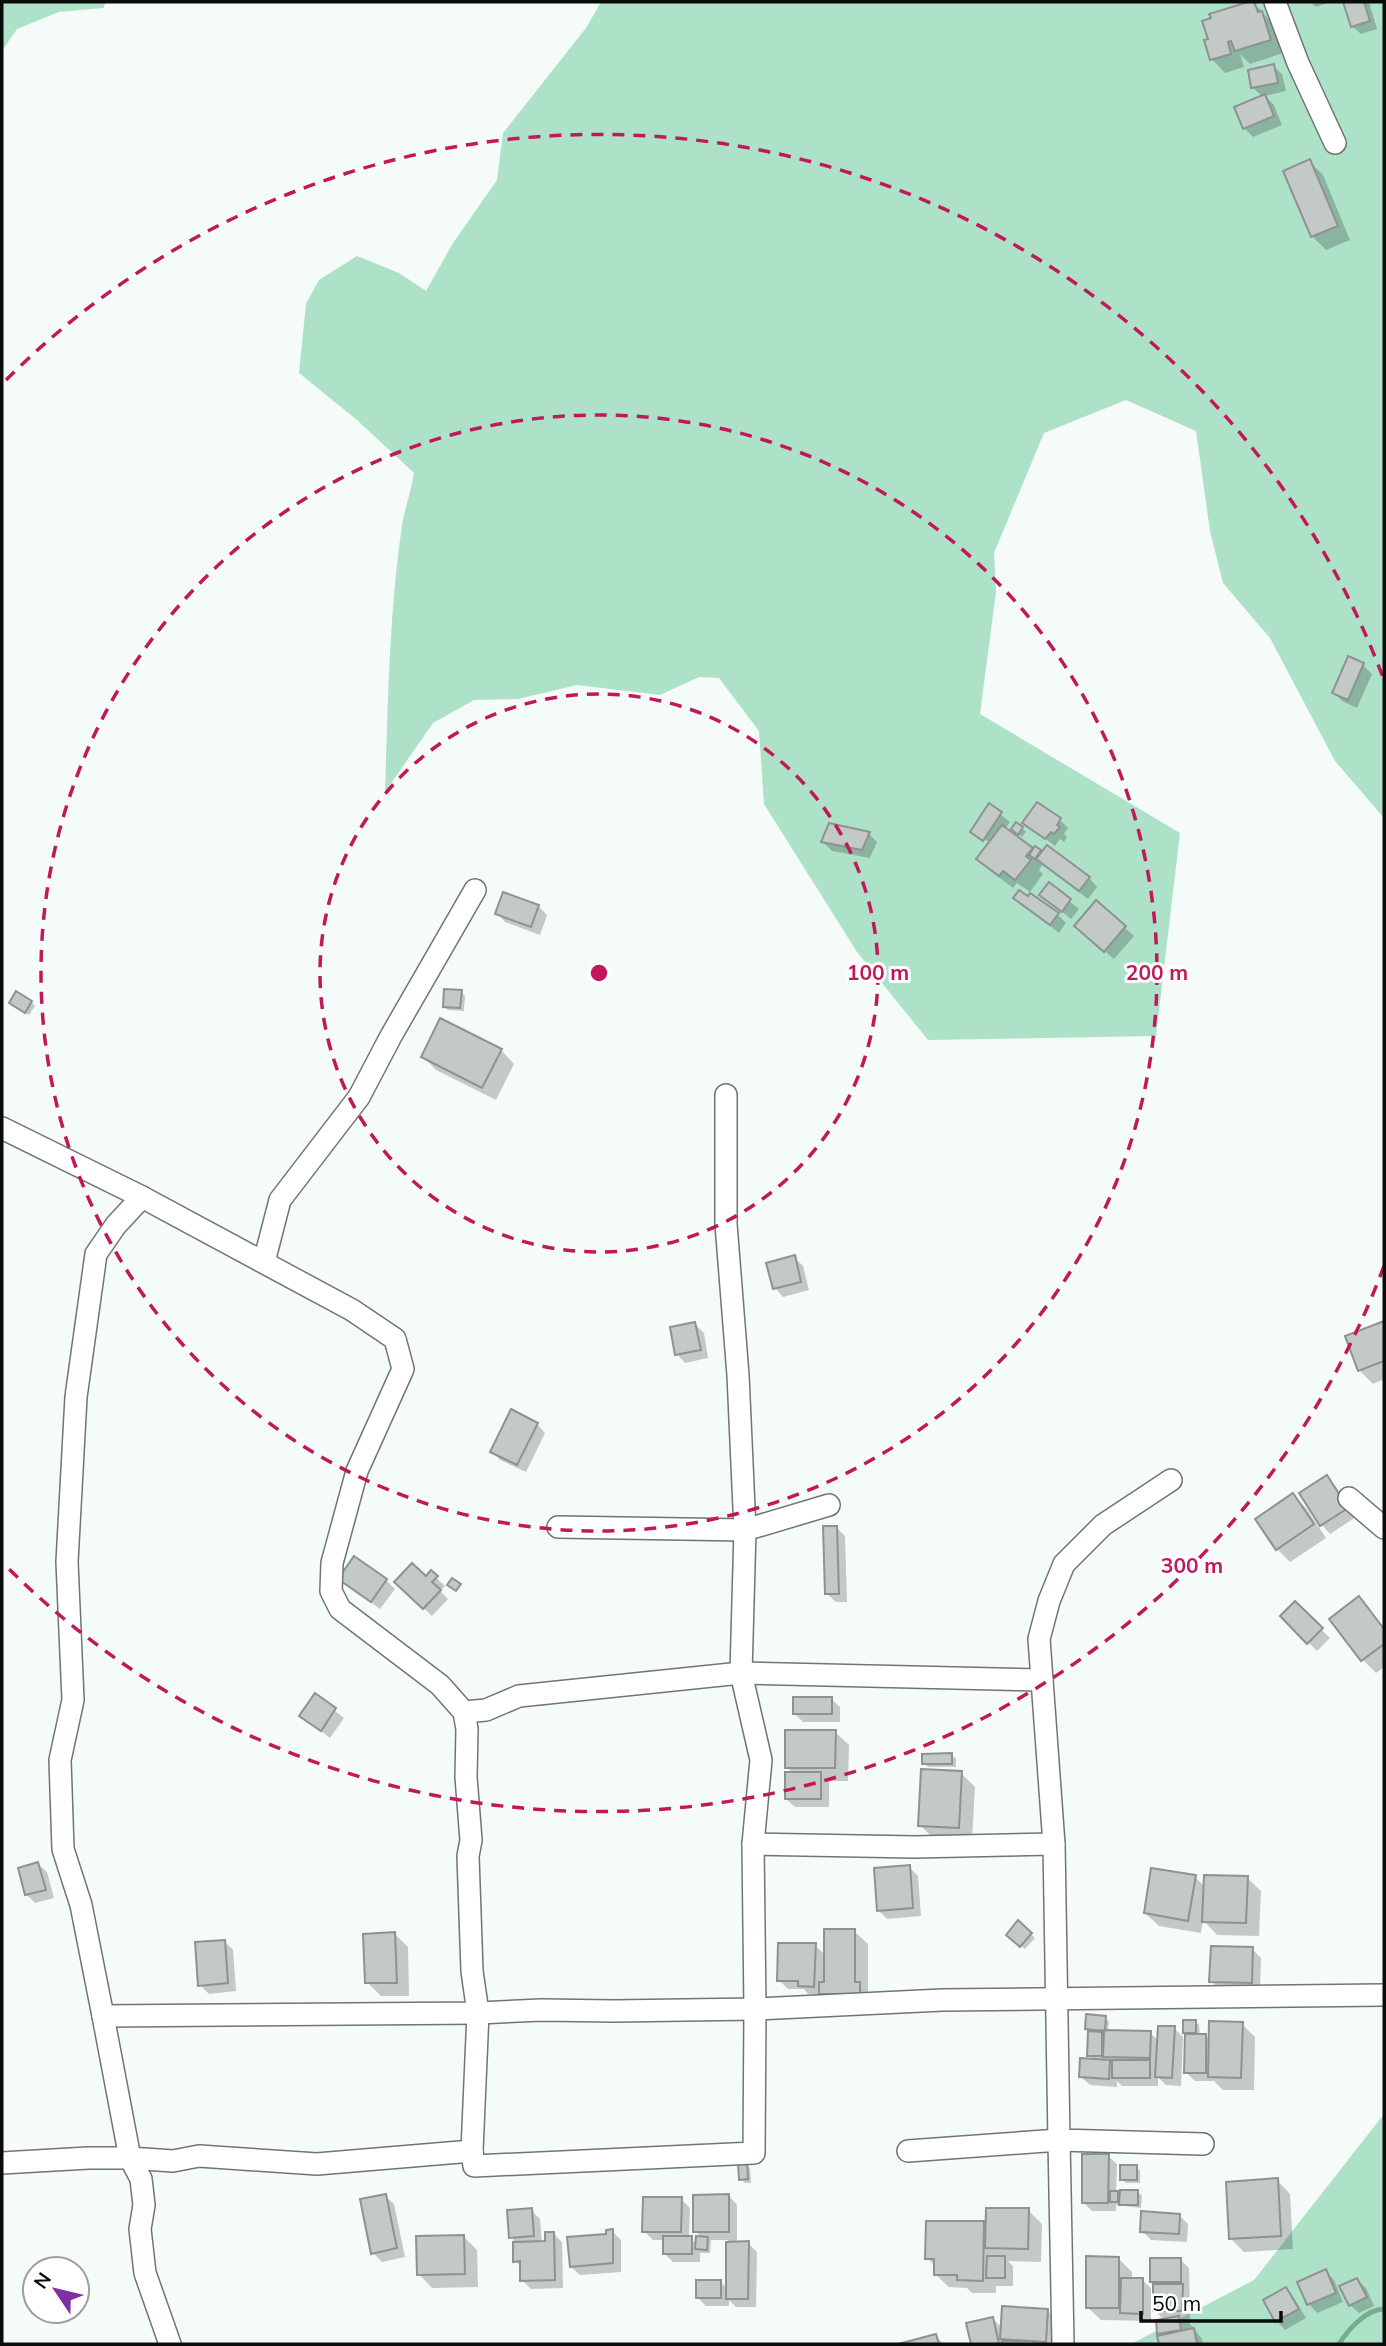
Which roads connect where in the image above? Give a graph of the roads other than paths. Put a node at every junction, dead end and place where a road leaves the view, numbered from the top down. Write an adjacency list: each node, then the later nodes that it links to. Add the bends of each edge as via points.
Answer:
1 (1275, 2): 2 (street)
2 (1335, 143)
3 (475, 890): 7 (street, via 359,1097 280,1200)
4 (726, 1095): 13 (street, via 726,1224)
5 (2, 1128): 6 (street)
6 (142, 1197): 7 (street); 23 (street, via 96,1254 76,1396 67,1562 73,1700 61,1760 63,1849 81,1905)
7 (264, 1262): 16 (street, via 395,1339 403,1369 357,1471 332,1563 331,1591 340,1609 440,1685)
8 (1171, 1480): 15 (street, via 1103,1525 1064,1564 1039,1639)
9 (1349, 1498): 12 (street)
10 (829, 1505): 13 (street)
11 (558, 1527): 13 (street)
12 (1384, 1528)
13 (745, 1530): 14 (street)
14 (741, 1673): 15 (street); 16 (street, via 519,1696 486,1710); 17 (street, via 761,1760)
15 (1042, 1680): 18 (street)
16 (464, 1713): 22 (street, via 472,1971)
17 (754, 1844): 18 (street); 21 (street)
18 (1054, 1844): 20 (street)
19 (1384, 1995): 20 (street)
20 (1056, 1999): 21 (street); 24 (street)
21 (755, 2009): 22 (street); 26 (street, via 754,2153 474,2166)
22 (478, 2013): 23 (street); 26 (street)
23 (103, 2016): 28 (street)
24 (1059, 2140): 25 (street); 27 (street); 31 (street)
25 (1203, 2144)
26 (472, 2151): 28 (street, via 317,2164 199,2156 173,2161)
27 (908, 2151)
28 (130, 2158): 29 (street); 30 (street, via 141,2179 145,2273)
29 (2, 2163)
30 (170, 2344)
31 (1063, 2344)

